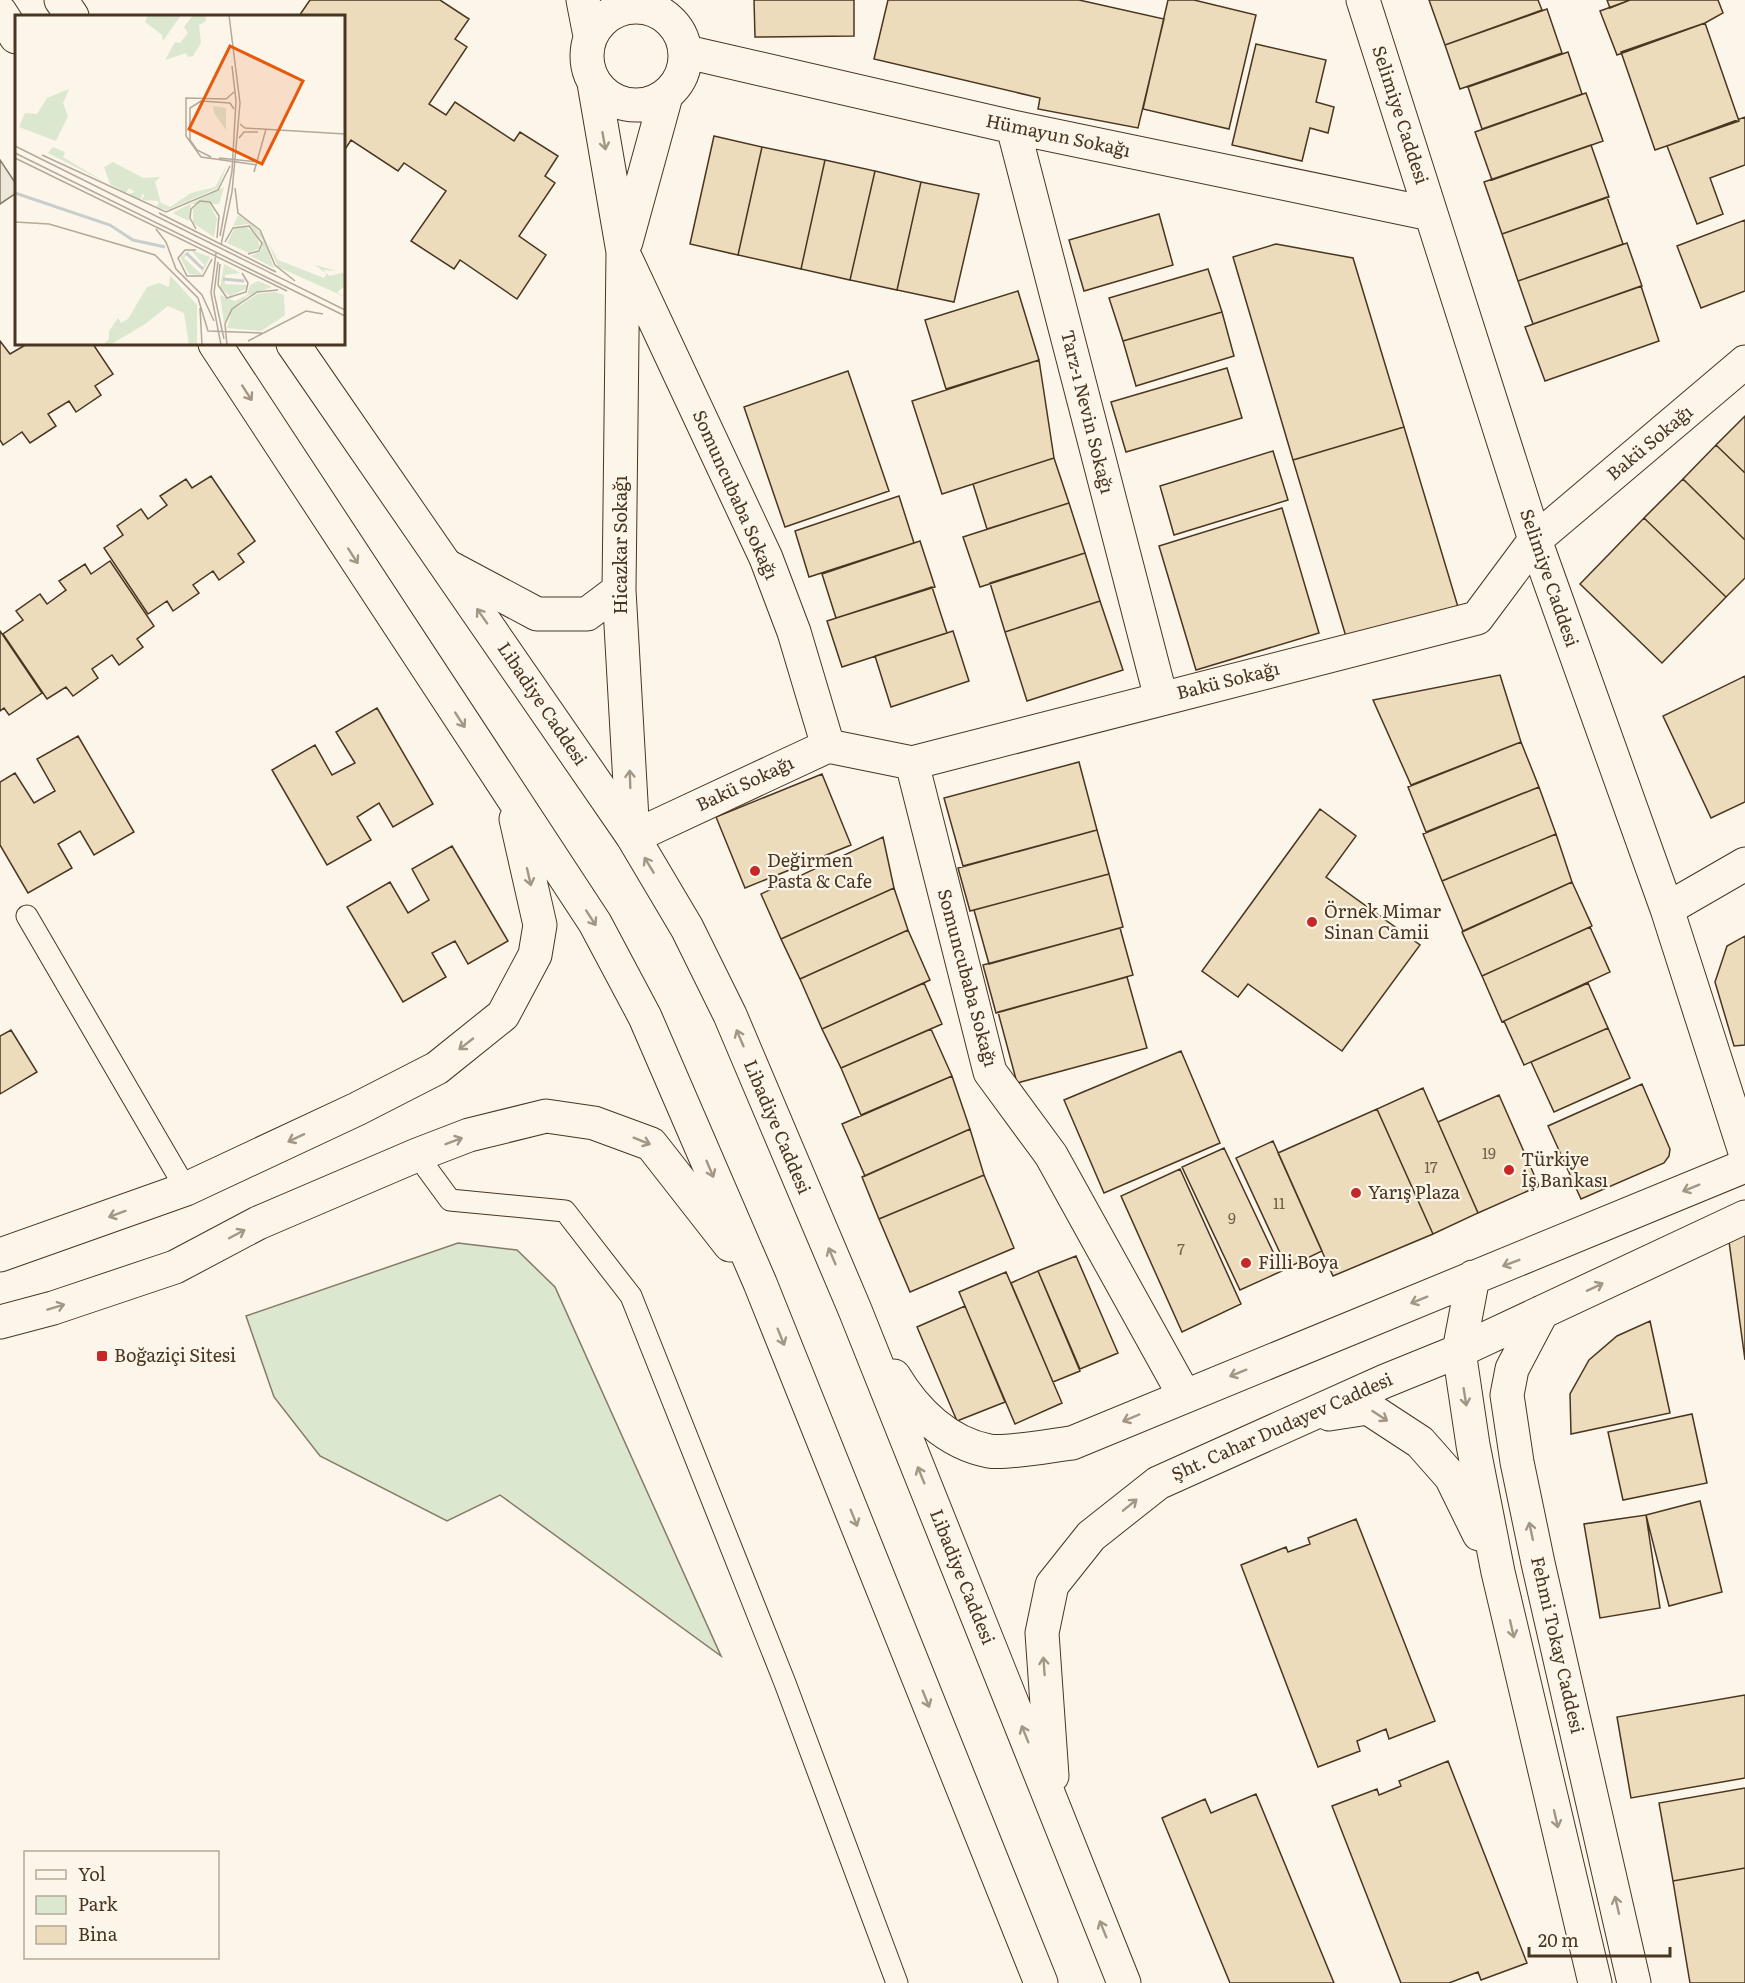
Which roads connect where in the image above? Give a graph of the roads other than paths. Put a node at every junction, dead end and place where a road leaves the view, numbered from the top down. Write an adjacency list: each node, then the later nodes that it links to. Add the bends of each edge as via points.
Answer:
1 (61, 0): 6 (main road)
2 (583, 0): 8 (main road)
3 (1363, 0): 13 (main road, Selimiye Caddesi)
4 (660, 6): 8 (main road, via 627,7 612,12 599,22); 9 (main road, via 682,36)
5 (0, 12): 7 (main road)
6 (71, 15)
7 (15, 35)
8 (591, 36): 10 (main road, via 586,52)
9 (687, 52): 11 (main road, via 685,69); 12 (main road, Hümayun Sokağı)
10 (594, 83): 11 (main road, via 605,95 635,105); 14 (main road, Hicazkar Sokağı, one-way to 14)
11 (666, 96): 14 (main road, Hicazkar Sokağı)
12 (1013, 127): 13 (main road, Hümayun Sokağı); 21 (main road, Tarz-ı Nevin Sokağı)
13 (1431, 214): 18 (main road, Selimiye Caddesi)
14 (623, 252): 20 (main road, Hicazkar Sokağı); 22 (main road, Somuncubaba Sokağı, via 766,558 794,632)
15 (216, 345): 24 (main road, one-way to 24)
16 (294, 345): 19 (main road, Libadiye Caddesi)
17 (1745, 362): 18 (main road, Bakü Sokağı)
18 (1535, 540): 21 (main road, Bakü Sokağı, via 1477,618); 27 (main road, Selimiye Caddesi)
19 (447, 566): 20 (main road, via 537,614 587,614); 25 (main road, Libadiye Caddesi, one-way to 19)
20 (619, 590): 25 (main road, Hicazkar Sokağı, one-way to 20)
21 (1161, 698): 23 (main road, Bakü Sokağı)
22 (828, 746): 23 (main road, Bakü Sokağı); 25 (main road, Bakü Sokağı)
23 (912, 763): 41 (main road, Somuncubaba Sokağı, via 990,1072 1051,1155)
24 (512, 799): 32 (main road, one-way to 32, via 540,925 535,955 503,1015 436,1068); 36 (main road, one-way to 36, via 595,923 645,1017)
25 (633, 837): 37 (main road, Libadiye Caddesi, one-way to 25, via 730,1015 687,928)
26 (1745, 864): 27 (main road)
27 (1667, 909): 29 (main road, Selimiye Caddesi)
28 (27, 916): 32 (lane)
29 (1745, 1152)
30 (417, 1155): 36 (main road, one-way to 36, via 469,1135 546,1116 594,1123 651,1144); 39 (main road, one-way to 30, via 175,1267 258,1223); 46 (lane, via 450,1200 565,1211 631,1296 785,1683)
31 (1745, 1166): 35 (main road, one-way to 35)
32 (186, 1189): 34 (main road, one-way to 34)
33 (1745, 1217): 38 (main road, Şht. Cahar Dudayev Caddesi, one-way to 33)
34 (0, 1256)
35 (1473, 1277): 40 (main road); 41 (main road, one-way to 41)
36 (760, 1283): 45 (main road, one-way to 45)
37 (855, 1310): 41 (main road, one-way to 37, via 1072,1443 990,1451 943,1432 908,1400); 44 (main road, Libadiye Caddesi, one-way to 37)
38 (1542, 1312): 40 (main road, Şht. Cahar Dudayev Caddesi); 51 (main road, Fehmi Tokay Caddesi, one-way to 38, via 1516,1462 1507,1395 1512,1370)
39 (0, 1322)
40 (1458, 1351): 42 (main road, Şht. Cahar Dudayev Caddesi); 43 (main road, one-way to 43)
41 (1184, 1395)
42 (1303, 1417): 43 (main road, one-way to 43, via 1368,1408 1420,1442 1451,1477); 44 (main road, Şht. Cahar Dudayev Caddesi, one-way to 42, via 1042,1633 1052,1585 1091,1536 1158,1483)
43 (1498, 1572): 50 (main road, one-way to 50)
44 (1054, 1808): 49 (main road, Libadiye Caddesi, one-way to 44)
45 (999, 1882): 47 (main road); 48 (main road)
46 (897, 1983)
47 (1032, 1983)
48 (1041, 1983)
49 (1124, 1983)
50 (1595, 1983)
51 (1634, 1983)

